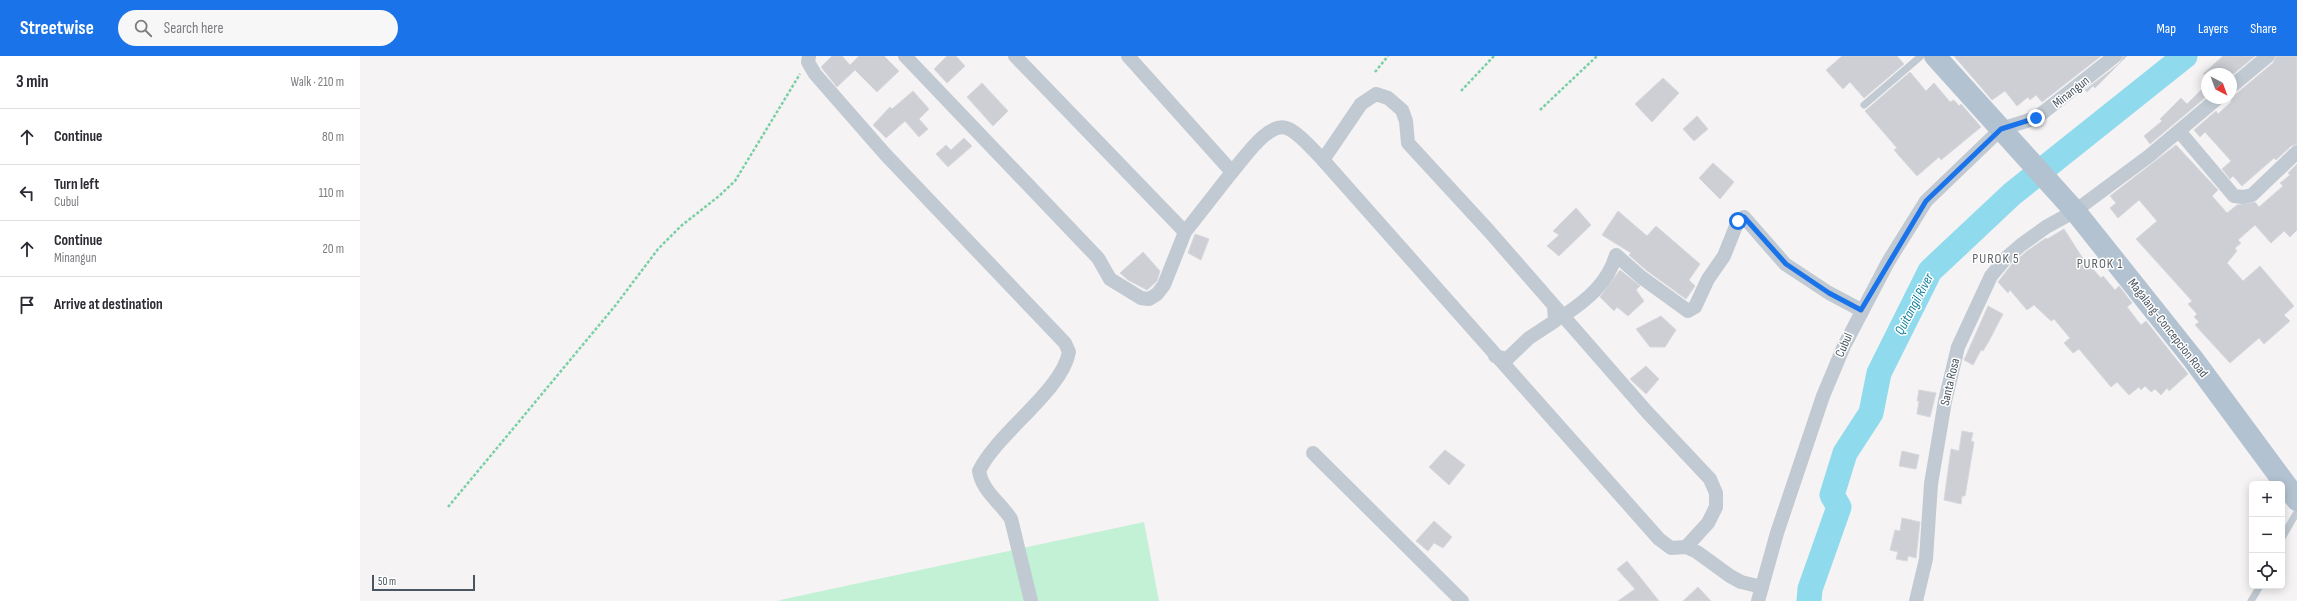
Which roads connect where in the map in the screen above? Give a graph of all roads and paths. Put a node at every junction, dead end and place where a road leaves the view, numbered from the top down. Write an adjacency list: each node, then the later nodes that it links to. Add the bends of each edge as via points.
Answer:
1 (905, 56): 24 (street, via 1098,258 1110,280 1142,298 1148,299 1157,294 1164,285)
2 (1015, 56): 24 (street)
3 (1128, 56): 22 (street)
4 (1388, 56): 12 (path)
5 (1494, 56): 14 (path)
6 (1597, 56): 17 (path)
7 (1921, 56): 16 (lane)
8 (1935, 56): 19 (main road, Magalang-Concepcion Road)
9 (2115, 56): 19 (street, Minangun, via 2036,118)
10 (2268, 56): 13 (street)
11 (809, 59): 31 (path, via 735,181 658,248 615,306); 37 (street, via 815,74 885,154 1060,339 1069,352 1062,372 979,471 980,480 1011,519)
12 (1375, 72)
13 (2237, 82)
14 (1461, 91)
15 (2211, 104): 18 (street, Santa Rosa)
16 (1864, 105)
17 (1540, 110)
18 (2179, 131): 20 (street, via 2234,196 2252,194); 23 (street, Santa Rosa)
19 (2006, 134): 23 (main road, Magalang-Concepcion Road); 26 (street, Cubul, via 1926,201)
20 (2297, 152)
21 (1323, 160): 22 (street, via 1289,129 1282,126 1264,135); 25 (street, via 1361,104 1376,94 1388,98 1402,110 1408,143); 28 (street)
22 (1232, 172): 24 (street)
23 (2075, 211): 30 (main road, Magalang-Concepcion Road, via 2193,359); 40 (street, Santa Rosa, via 2046,227 2007,257 1991,276 1958,347 1945,401 1931,484 1926,559)
24 (1185, 232)
25 (1554, 306): 27 (street); 28 (street, via 1555,321 1529,338 1507,359)
26 (1861, 310): 27 (street, via 1829,293 1786,264 1744,217 1738,221 1724,256 1708,279 1695,307 1688,311 1641,277 1616,255 1611,271 1588,300); 35 (street, Cubul, via 1823,396)
27 (1564, 316): 34 (street, via 1647,412 1710,479 1716,494 1716,507 1708,523)
28 (1495, 356): 34 (street, via 1649,530 1671,548)
29 (1313, 453): 38 (street)
30 (2297, 500)
31 (448, 507)
32 (2297, 512): 33 (lane)
33 (2285, 533)
34 (1686, 547): 35 (street, via 1741,582)
35 (1762, 586): 39 (street, Cubul)
36 (2258, 589): 41 (lane)
37 (1031, 601)
38 (1462, 601)
39 (1758, 601)
40 (1916, 601)
41 (2250, 601)

